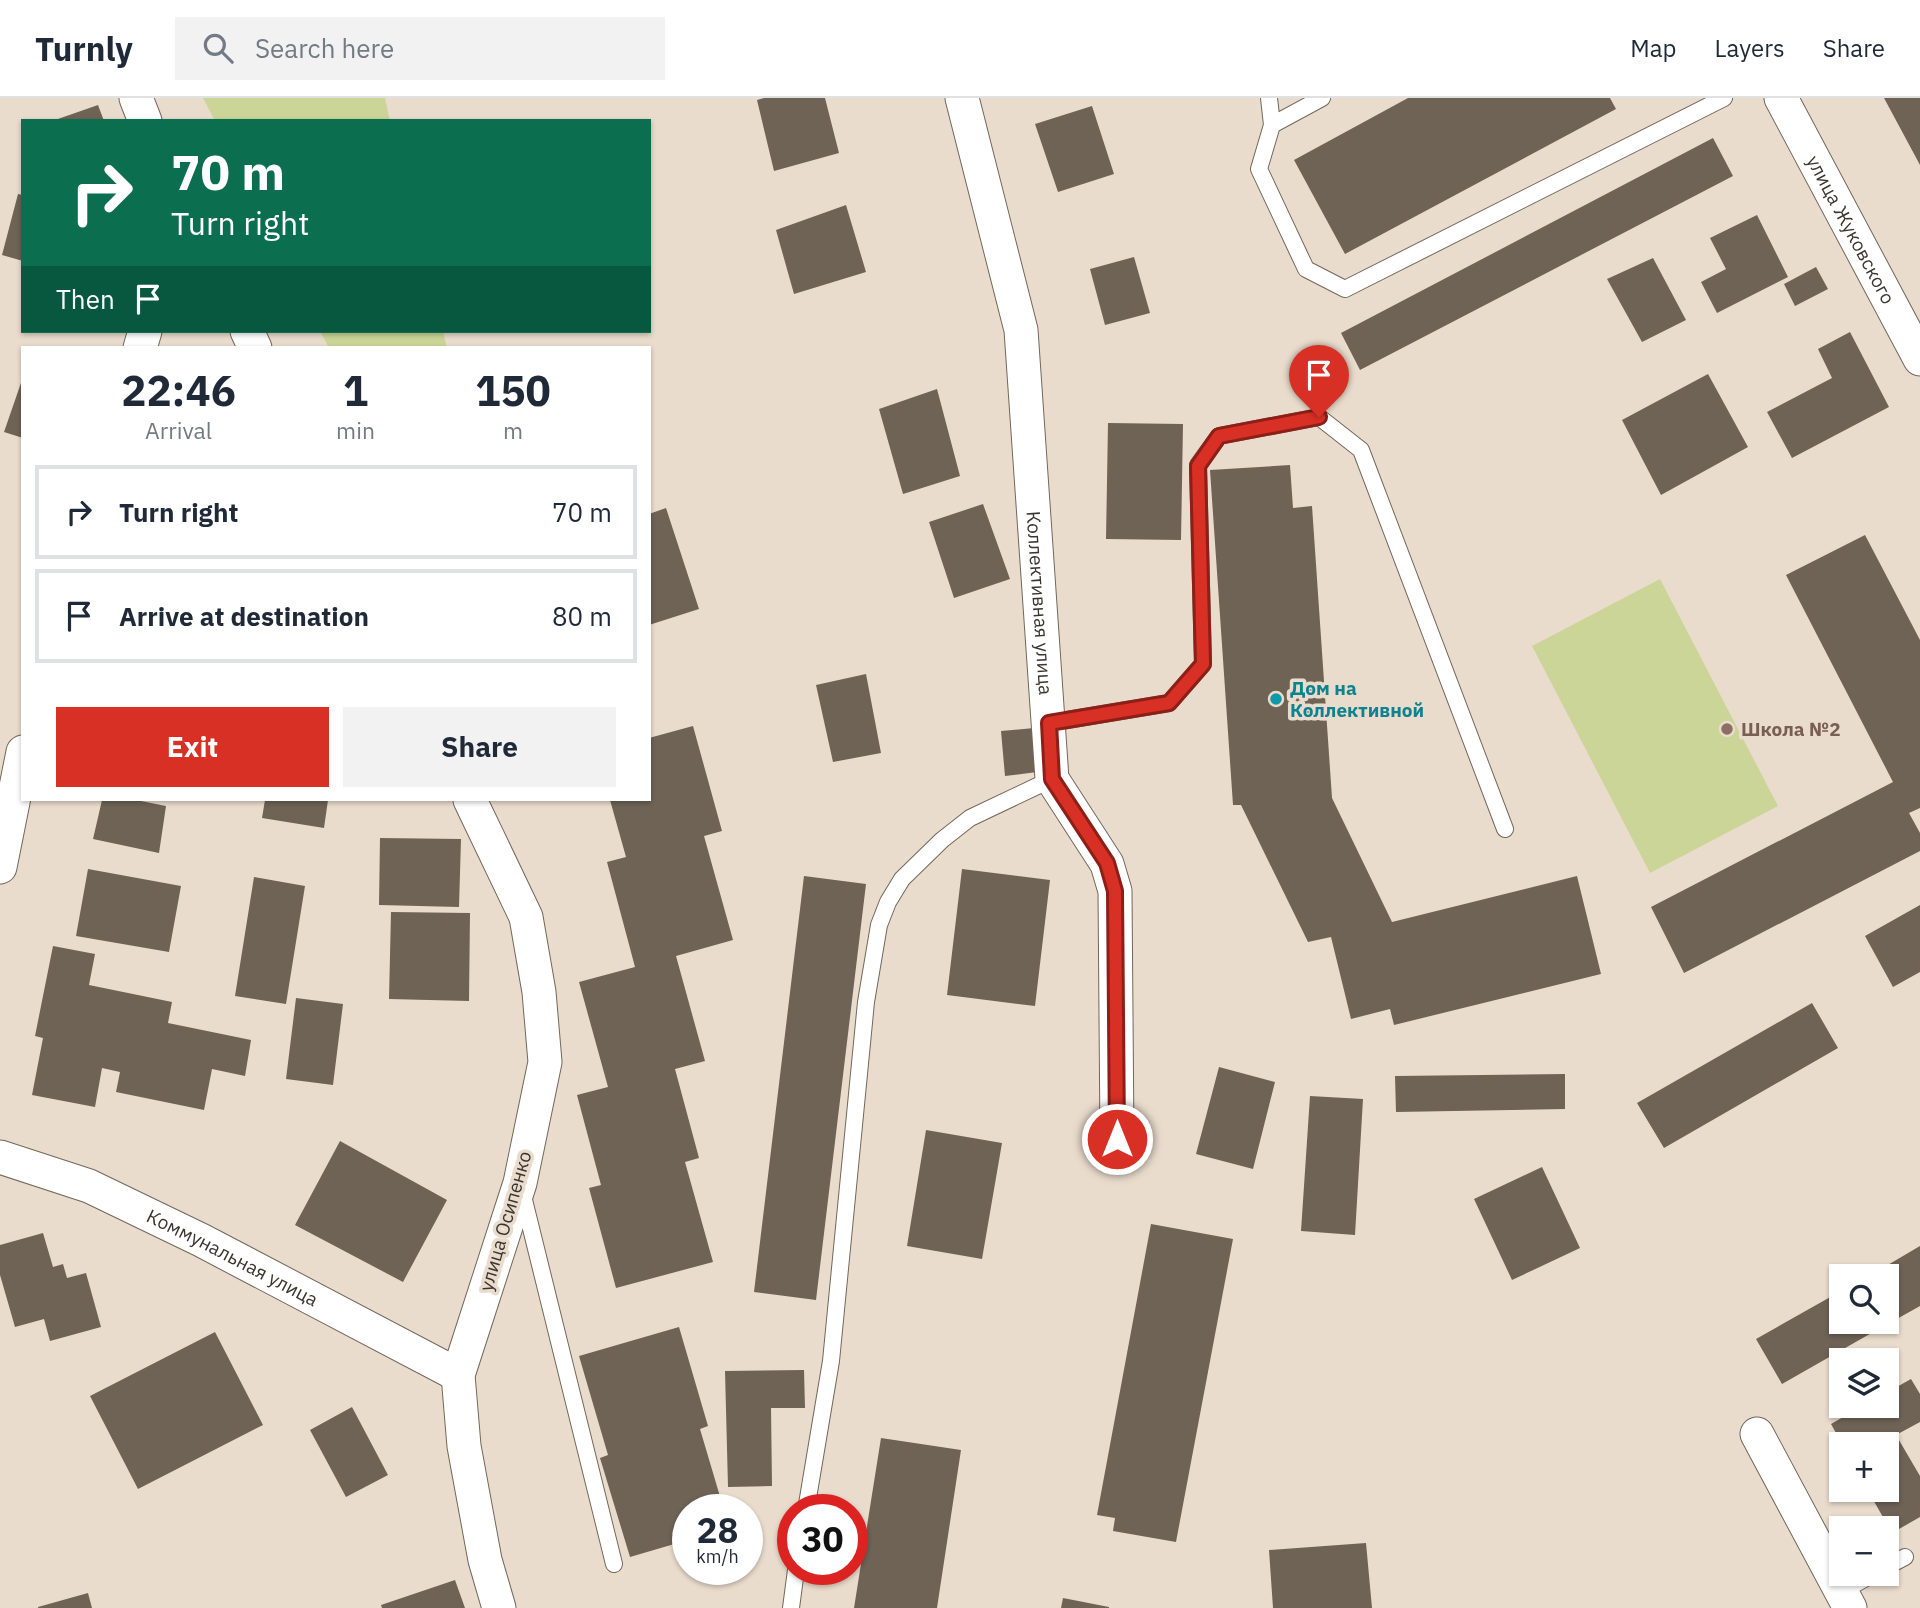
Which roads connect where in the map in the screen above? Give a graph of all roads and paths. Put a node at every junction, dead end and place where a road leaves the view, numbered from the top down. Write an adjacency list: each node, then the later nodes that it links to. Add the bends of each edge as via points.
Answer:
1 (136, 98): 7 (street)
2 (962, 98): 10 (street, Коллективная улица, via 1021,330)
3 (1269, 98): 8 (lane)
4 (1322, 98): 8 (lane)
5 (1724, 98): 8 (lane, via 1345,289 1306,269 1259,169)
6 (1782, 98): 9 (street, улица Жуковского)
7 (144, 119)
8 (1272, 125)
9 (1920, 359)
10 (1049, 723): 12 (street, Коллективная улица); 14 (lane, via 1169,703 1203,664 1198,466 1219,436 1319,417 1361,450)
11 (21, 762): 15 (street)
12 (1052, 779): 16 (street, via 1107,863 1115,891); 21 (lane, via 970,818 942,840 902,879 879,925 866,1002 831,1361)
13 (470, 801): 18 (street, улица Осипенко, via 526,918 539,992 545,1062)
14 (1505, 829)
15 (0, 867)
16 (1117, 1139)
17 (0, 1157): 19 (street, Коммунальная улица, via 89,1186)
18 (520, 1183): 19 (street, улица Осипенко); 24 (lane)
19 (458, 1374): 28 (street, улица Осипенко, via 464,1446 485,1560)
20 (1757, 1434): 27 (street)
21 (809, 1494)
22 (1905, 1557): 23 (lane)
23 (1899, 1560)
24 (614, 1564)
25 (794, 1585): 29 (lane)
26 (1861, 1586): 27 (lane)
27 (1846, 1600)
28 (499, 1608)
29 (791, 1608)

